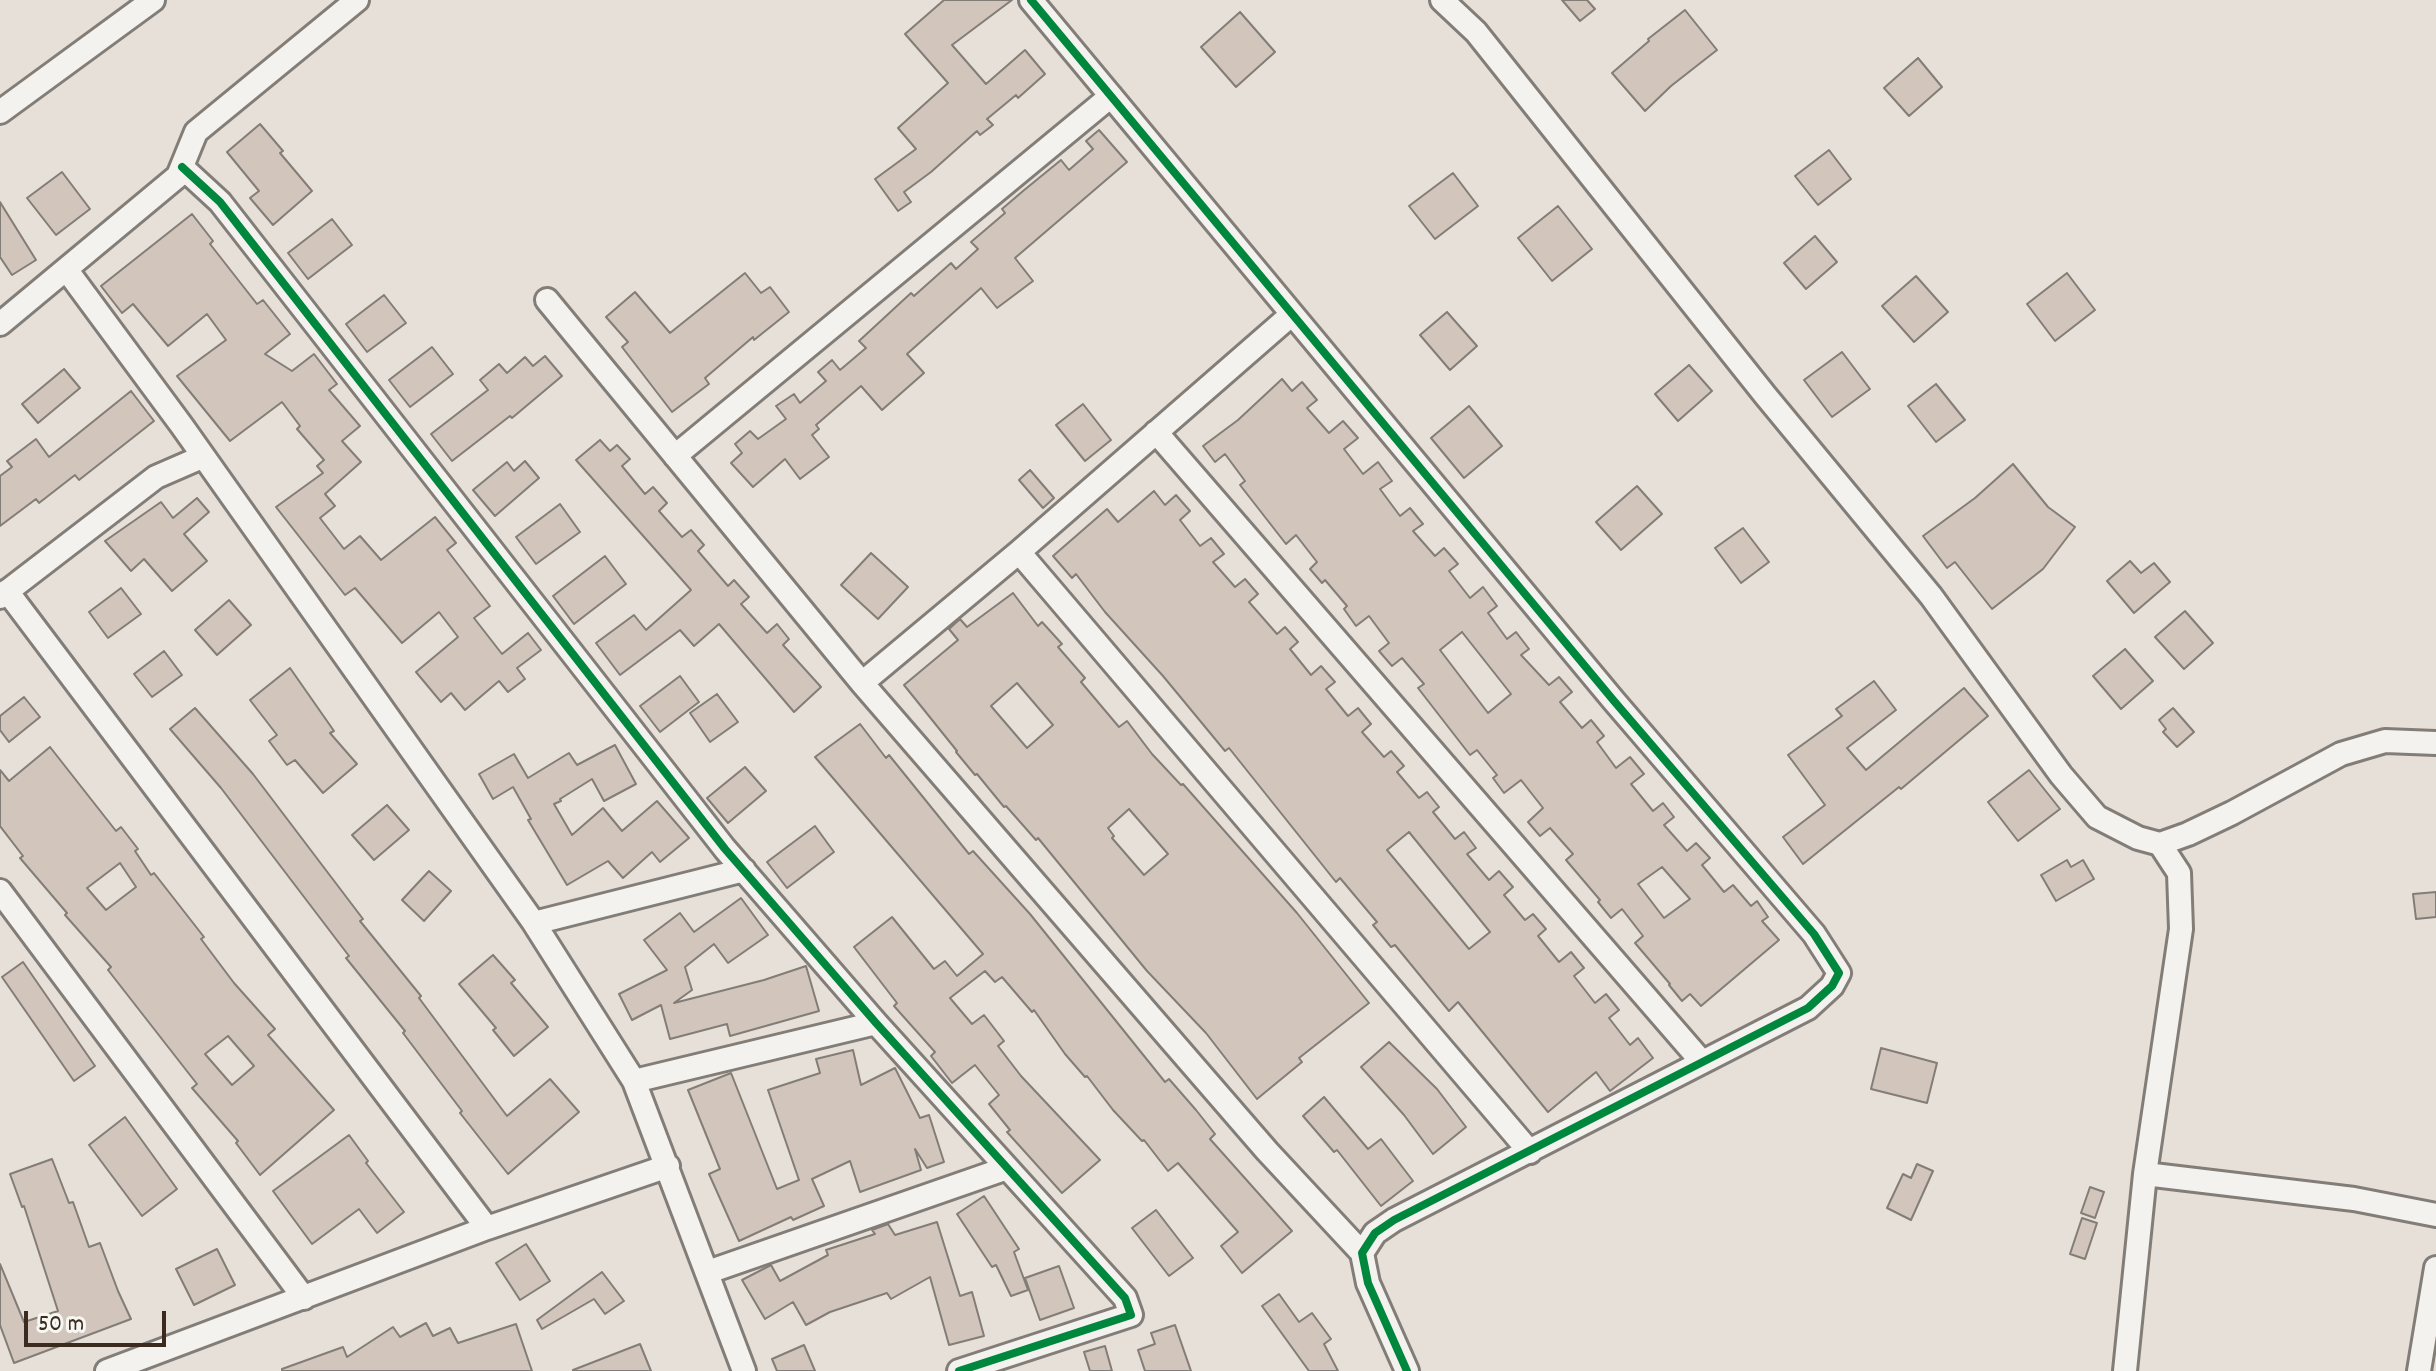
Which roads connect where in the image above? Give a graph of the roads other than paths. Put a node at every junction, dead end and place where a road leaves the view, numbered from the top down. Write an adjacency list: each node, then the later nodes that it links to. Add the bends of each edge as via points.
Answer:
1 (153, 0): 6 (street)
2 (357, 0): 7 (street, via 196,132)
3 (1031, 0): 5 (street)
4 (1442, 0): 19 (street, via 1476,32 1931,596 2061,775 2097,817)
5 (1111, 96): 10 (street); 13 (street)
6 (2, 108)
7 (182, 167): 8 (street, via 178,176); 20 (street, via 220,202)
8 (66, 269): 11 (street); 14 (street)
9 (547, 300): 13 (street)
10 (1291, 315): 12 (street); 24 (street, via 1814,934 1839,973 1808,1008)
11 (0, 324)
12 (1156, 432): 15 (street); 24 (street)
13 (675, 456): 17 (street)
14 (202, 457): 16 (street, via 156,477); 22 (street)
15 (1019, 552): 17 (street); 26 (street)
16 (4, 594): 31 (street)
17 (862, 683): 32 (street, via 1267,1151)
18 (2436, 743): 19 (street, via 2385,741 2341,754 2232,813)
19 (2160, 844): 29 (street, via 2179,873 2181,929)
20 (744, 870): 22 (street); 23 (street)
21 (0, 891): 35 (street)
22 (534, 923): 25 (street)
23 (876, 1023): 25 (street); 28 (street)
24 (1702, 1062): 26 (street)
25 (634, 1081): 27 (street)
26 (1530, 1152): 32 (street, via 1394,1220 1375,1233)
27 (668, 1166): 31 (street); 34 (street)
28 (1007, 1168): 34 (street); 39 (street, via 1125,1298 1131,1315)
29 (2145, 1174): 30 (street, via 2354,1199); 41 (street)
30 (2436, 1215)
31 (487, 1228): 35 (street)
32 (1362, 1253): 40 (street, via 1368,1283)
33 (2436, 1268): 42 (street)
34 (708, 1272): 38 (street)
35 (304, 1298): 36 (street)
36 (145, 1365): 37 (street)
37 (107, 1371)
38 (744, 1371)
39 (959, 1371)
40 (1407, 1371)
41 (2125, 1371)
42 (2419, 1371)

